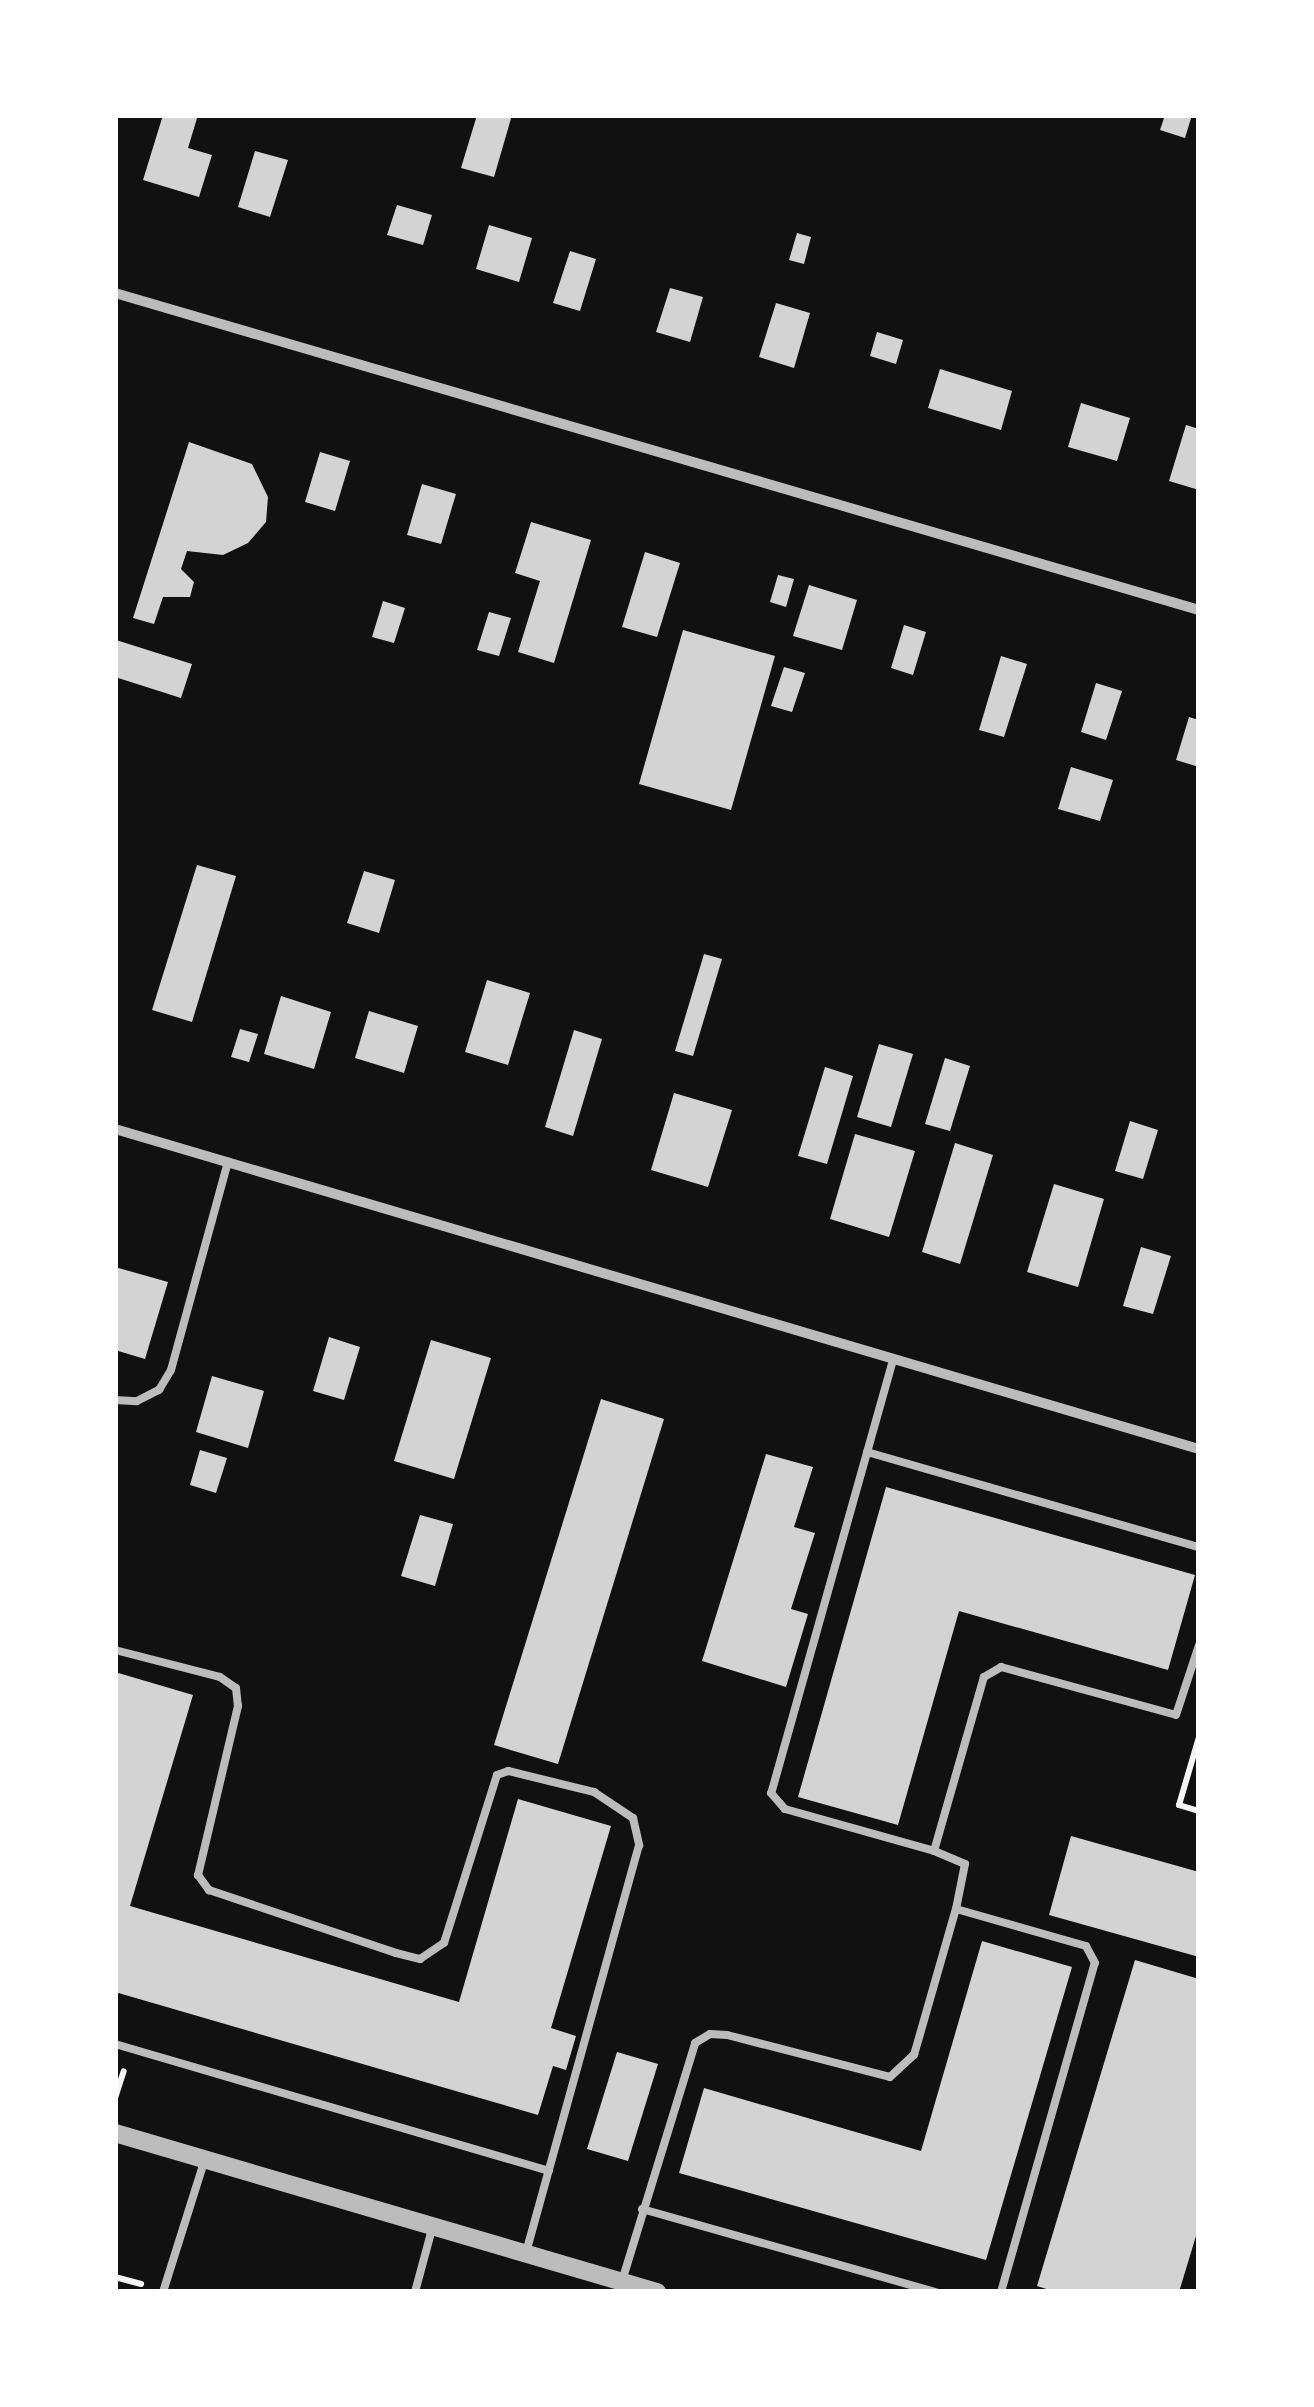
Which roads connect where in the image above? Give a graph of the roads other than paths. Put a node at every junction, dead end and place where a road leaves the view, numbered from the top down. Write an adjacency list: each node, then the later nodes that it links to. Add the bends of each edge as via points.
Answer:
1 (115, 293): 2 (street)
2 (1199, 610)
3 (115, 1129): 4 (street)
4 (228, 1162): 5 (street); 6 (lane, via 171,1370 159,1390 137,1401)
5 (893, 1360): 7 (street); 8 (lane)
6 (115, 1400)
7 (1199, 1449)
8 (867, 1452): 9 (lane); 12 (lane, via 770,1793 786,1809)
9 (1199, 1547)
10 (1199, 1644): 12 (lane, via 1180,1708 1170,1716 1001,1667 987,1672)
11 (115, 1650): 17 (lane, via 220,1677 236,1688 238,1706 198,1874 209,1890 396,1953 420,1960 444,1943 496,1775 508,1771 594,1792 634,1818 639,1845)
12 (934, 1851): 13 (lane, via 965,1864)
13 (956, 1909): 18 (lane, via 914,2055 890,2077 726,2035 695,2043); 26 (lane, via 1086,1946 1096,1963)
14 (115, 2044): 17 (lane)
15 (115, 2133): 16 (street)
16 (205, 2159): 19 (street); 22 (lane)
17 (549, 2172): 20 (lane)
18 (642, 2209): 21 (lane); 25 (lane)
19 (433, 2226): 20 (street); 23 (lane)
20 (526, 2254): 21 (street)
21 (622, 2282): 24 (street)
22 (163, 2292)
23 (415, 2292)
24 (657, 2292)
25 (936, 2292)
26 (1001, 2292)

